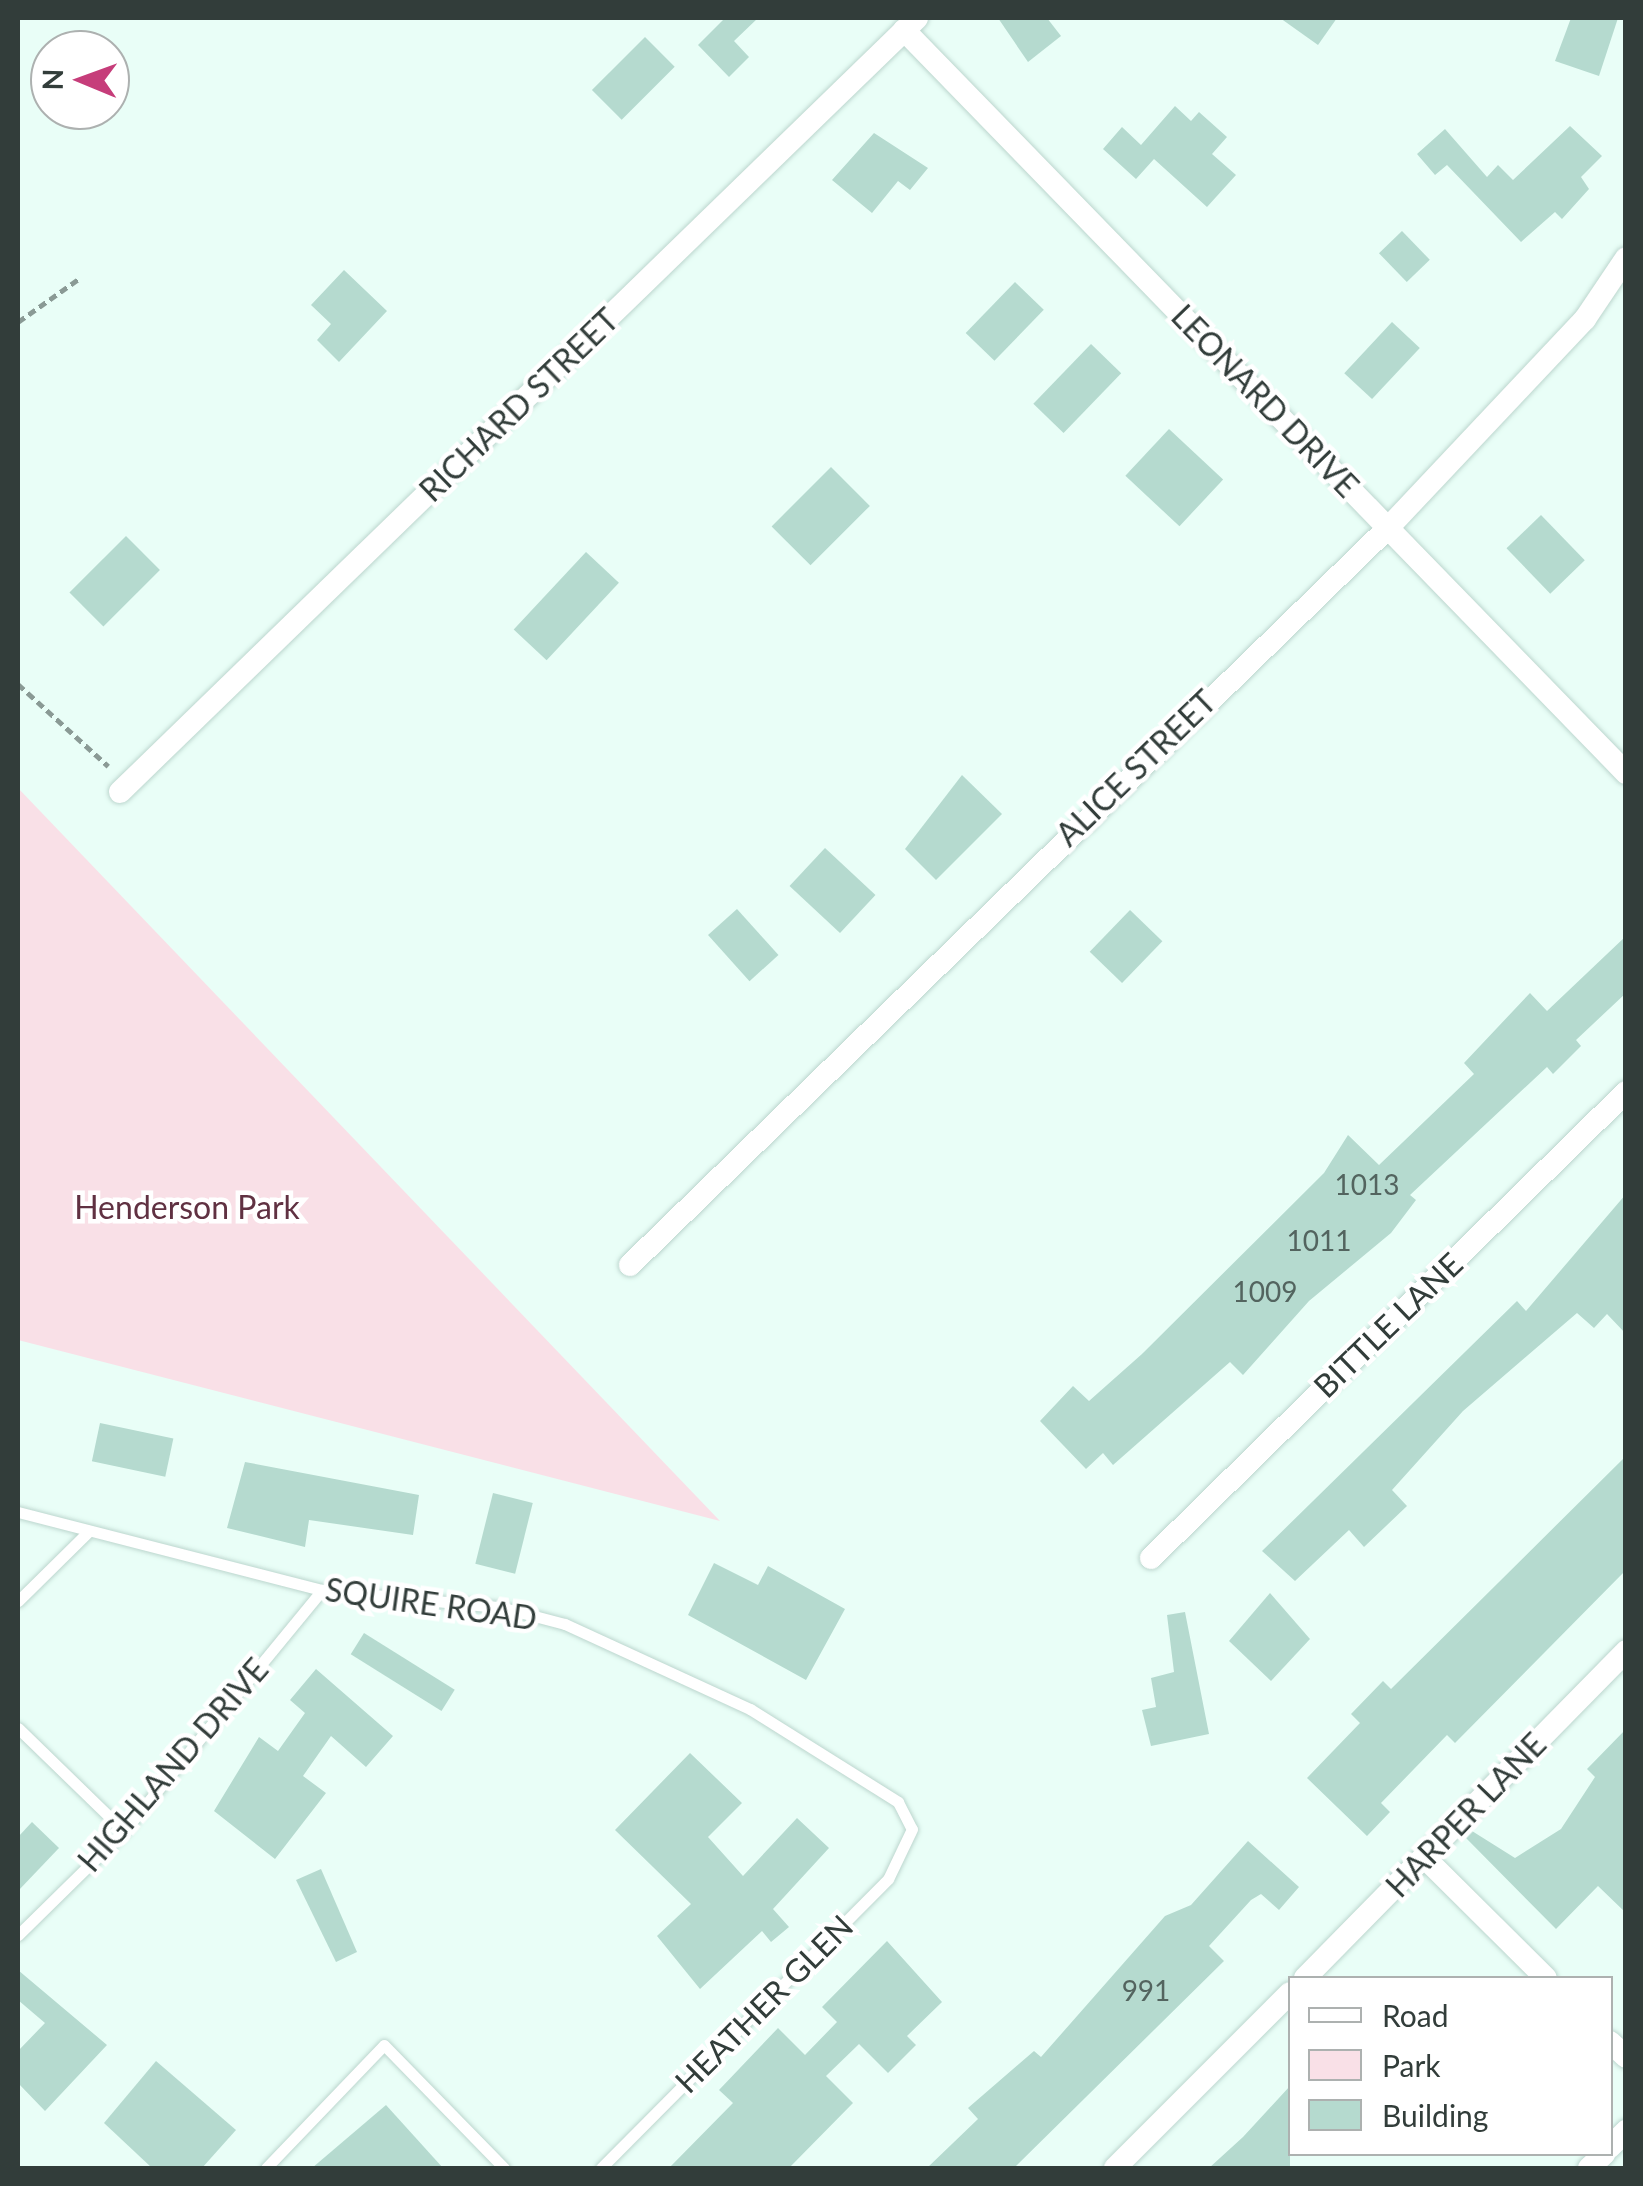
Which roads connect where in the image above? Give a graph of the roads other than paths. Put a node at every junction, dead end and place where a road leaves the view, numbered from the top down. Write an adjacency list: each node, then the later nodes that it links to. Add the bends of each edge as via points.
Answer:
1 (910, 24): 3 (street, LEONARD DRIVE); 5 (street, RICHARD STREET)
2 (1626, 258): 3 (street, ALICE STREET, via 1585,319)
3 (1388, 528): 4 (street, LEONARD DRIVE); 7 (street, ALICE STREET)
4 (1626, 773)
5 (125, 788)
6 (1626, 1092): 10 (street, BITTLE LANE)
7 (630, 1266)
8 (18, 1512): 9 (lane, SQUIRE ROAD)
9 (89, 1531): 11 (lane, SQUIRE ROAD); 12 (lane)
10 (1151, 1558)
11 (322, 1590): 15 (lane, SQUIRE ROAD, via 500,1607 564,1624 810,1741 898,1802); 16 (lane, HIGHLAND DRIVE)
12 (18, 1601)
13 (1626, 1651): 17 (street, HARPER LANE)
14 (18, 1728): 16 (lane)
15 (912, 1829): 24 (lane, HEATHER GLEN, via 888,1879)
16 (124, 1830): 18 (lane, HIGHLAND DRIVE)
17 (1425, 1858): 19 (street, HARPER LANE); 20 (street)
18 (18, 1935)
19 (1307, 1976)
20 (1544, 1976)
21 (1288, 1995): 25 (street)
22 (266, 2168): 23 (lane, via 384,2046)
23 (504, 2168)
24 (601, 2168)
25 (1115, 2168)

